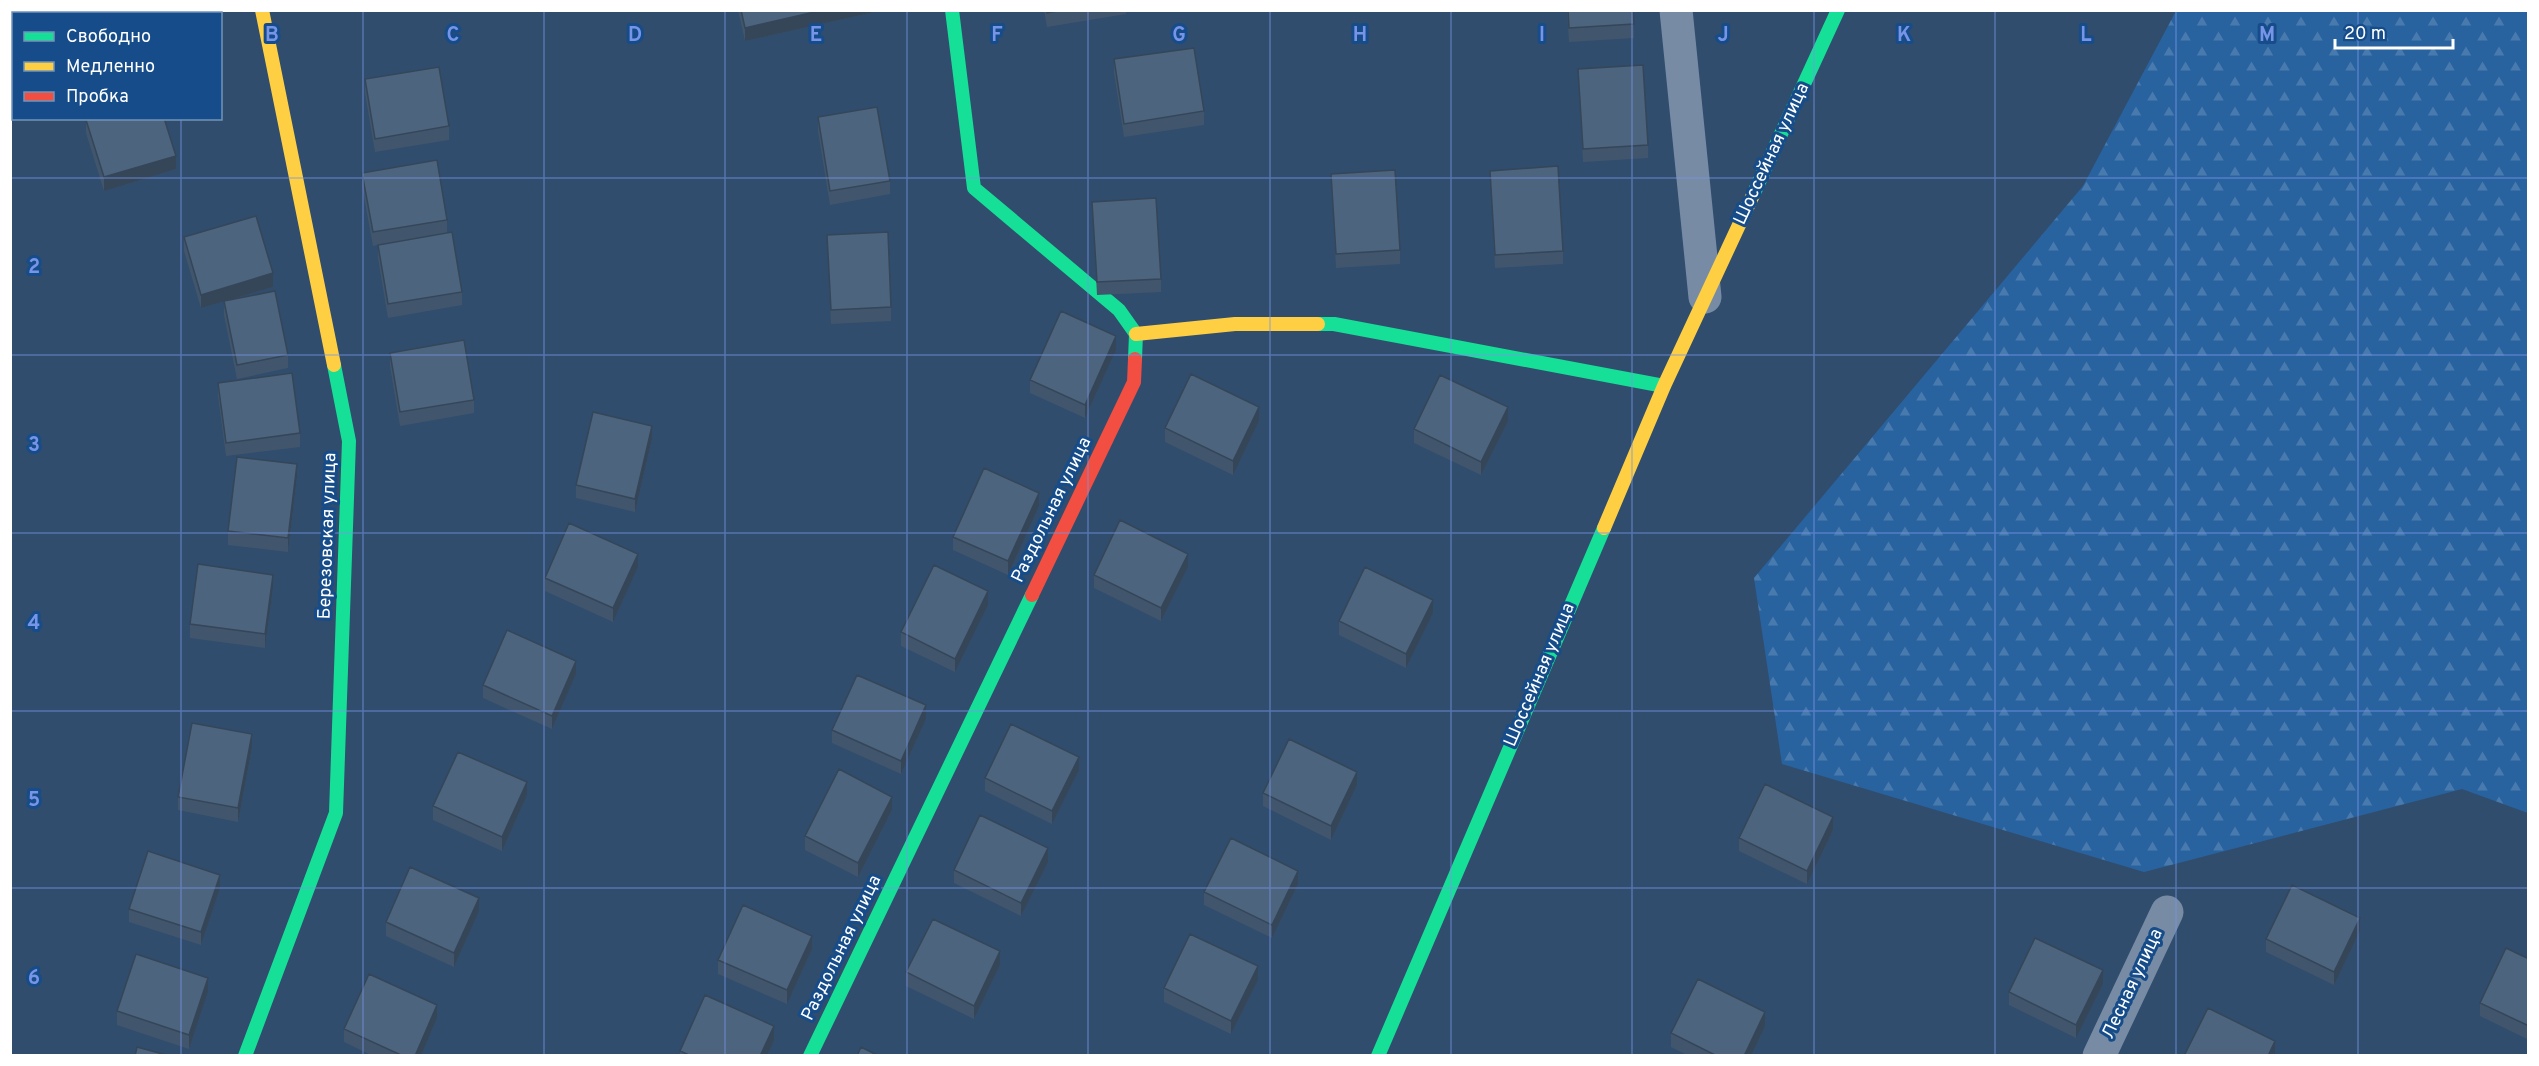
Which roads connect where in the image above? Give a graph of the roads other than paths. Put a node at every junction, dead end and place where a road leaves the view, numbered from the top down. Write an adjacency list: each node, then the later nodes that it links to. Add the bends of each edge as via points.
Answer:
1 (262, 10): 9 (street, Березовская улица, via 349,441 336,813)
2 (952, 10): 6 (street, via 974,188 1119,309)
3 (1676, 10): 5 (street)
4 (1838, 10): 5 (street, Шоссейная улица)
5 (1705, 297): 7 (street, Шоссейная улица)
6 (1136, 334): 7 (street, via 1235,324 1334,324); 10 (street, Раздольная улица, via 1134,382)
7 (1664, 386): 11 (street, Шоссейная улица)
8 (2167, 912): 12 (street, Лесная улица)
9 (245, 1056)
10 (810, 1056)
11 (1378, 1056)
12 (2099, 1056)

